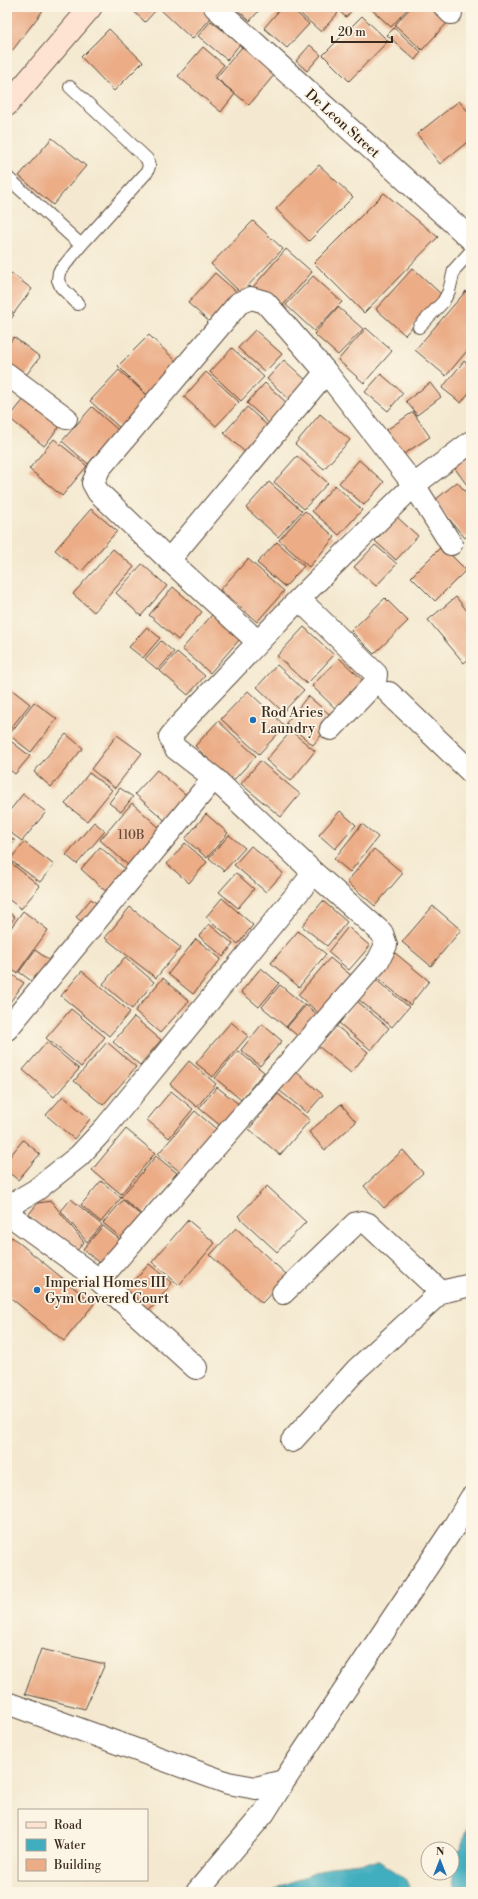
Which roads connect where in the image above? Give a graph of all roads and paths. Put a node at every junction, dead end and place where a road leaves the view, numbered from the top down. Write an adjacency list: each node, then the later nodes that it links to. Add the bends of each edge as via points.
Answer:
1 (91, 7): 4 (main road)
2 (215, 7): 6 (street, De Leon Street)
3 (70, 88): 7 (lane, via 147,159 149,166 147,172)
4 (7, 105)
5 (7, 177): 7 (lane)
6 (471, 239)
7 (80, 245): 9 (lane, via 59,272 58,280 61,287)
8 (471, 251): 10 (lane, via 454,270 449,291 443,302)
9 (78, 304)
10 (420, 327)
11 (326, 372): 15 (street); 17 (street); 17 (street, via 265,302 251,298 239,302 98,469 93,482 98,492)
12 (7, 374): 13 (street)
13 (66, 418)
14 (471, 442): 15 (street)
15 (414, 485): 16 (street); 18 (street)
16 (451, 544)
17 (169, 560): 19 (street)
18 (299, 599): 19 (street); 21 (street, via 376,674 375,683)
19 (258, 642): 23 (street, via 170,737 175,748)
20 (389, 693): 22 (street)
21 (332, 729)
22 (471, 772)
23 (214, 778): 24 (street); 25 (street)
24 (314, 873): 26 (street, via 105,1128 79,1156 36,1190); 28 (street, via 382,933 386,945 378,961)
25 (7, 1029)
26 (7, 1207)
27 (7, 1213): 28 (street)
28 (99, 1280): 32 (street)
29 (471, 1285): 30 (street)
30 (441, 1292): 31 (street, via 368,1224 362,1222 356,1223); 33 (street, via 357,1370)
31 (283, 1293)
32 (196, 1368)
33 (292, 1441)
34 (471, 1498): 36 (street)
35 (7, 1703): 36 (street, via 228,1783 256,1788)
36 (284, 1781): 37 (street, via 264,1813)
37 (197, 1892)

